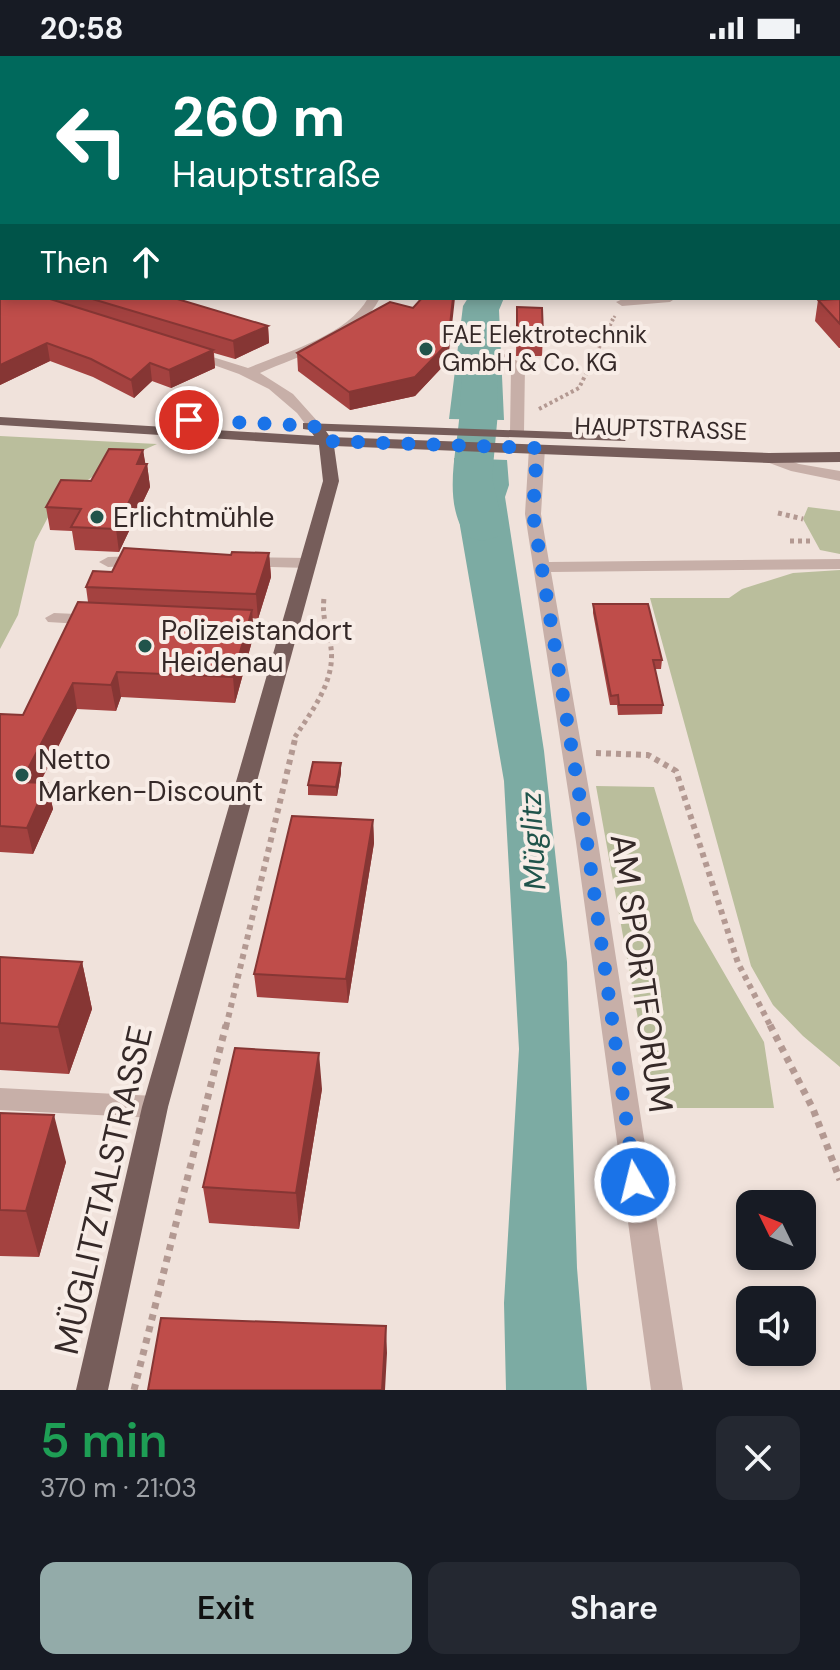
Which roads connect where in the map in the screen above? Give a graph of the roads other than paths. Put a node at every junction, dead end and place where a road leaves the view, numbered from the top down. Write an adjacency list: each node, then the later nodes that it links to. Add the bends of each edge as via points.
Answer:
1 (373, 300): 6 (street, via 347,329)
2 (646, 300): 3 (street)
3 (622, 302)
4 (171, 348): 6 (street)
5 (504, 358): 10 (street, via 518,365)
6 (251, 372): 9 (street, via 301,406)
7 (0, 411): 9 (main road, HAUPTSTRASSE)
8 (0, 421): 12 (main road, HAUPTSTRASSE)
9 (314, 426): 11 (main road, HAUPTSTRASSE); 12 (main road)
10 (515, 433): 11 (main road, HAUPTSTRASSE); 13 (main road, HAUPTSTRASSE); 14 (main road, HAUPTSTRASSE)
11 (440, 437): 12 (main road, HAUPTSTRASSE)
12 (326, 441): 21 (main road, MÜGLITZTALSTRASSE, via 331,481)
13 (840, 446)
14 (537, 448): 16 (main road, HAUPTSTRASSE); 23 (street, AM SPORTFORUM, via 533,514)
15 (840, 457): 16 (main road, HAUPTSTRASSE)
16 (769, 458): 17 (street)
17 (840, 476)
18 (161, 560): 19 (street)
19 (108, 562)
20 (226, 562): 21 (street)
21 (308, 563): 27 (main road, MÜGLITZTALSTRASSE)
22 (840, 564): 23 (street)
23 (542, 567): 31 (street, AM SPORTFORUM)
24 (54, 618): 25 (street)
25 (118, 620)
26 (214, 625): 27 (street)
27 (290, 628): 29 (main road, MÜGLITZTALSTRASSE)
28 (0, 1099): 29 (street)
29 (155, 1107): 30 (main road, MÜGLITZTALSTRASSE)
30 (92, 1390)
31 (667, 1390)

